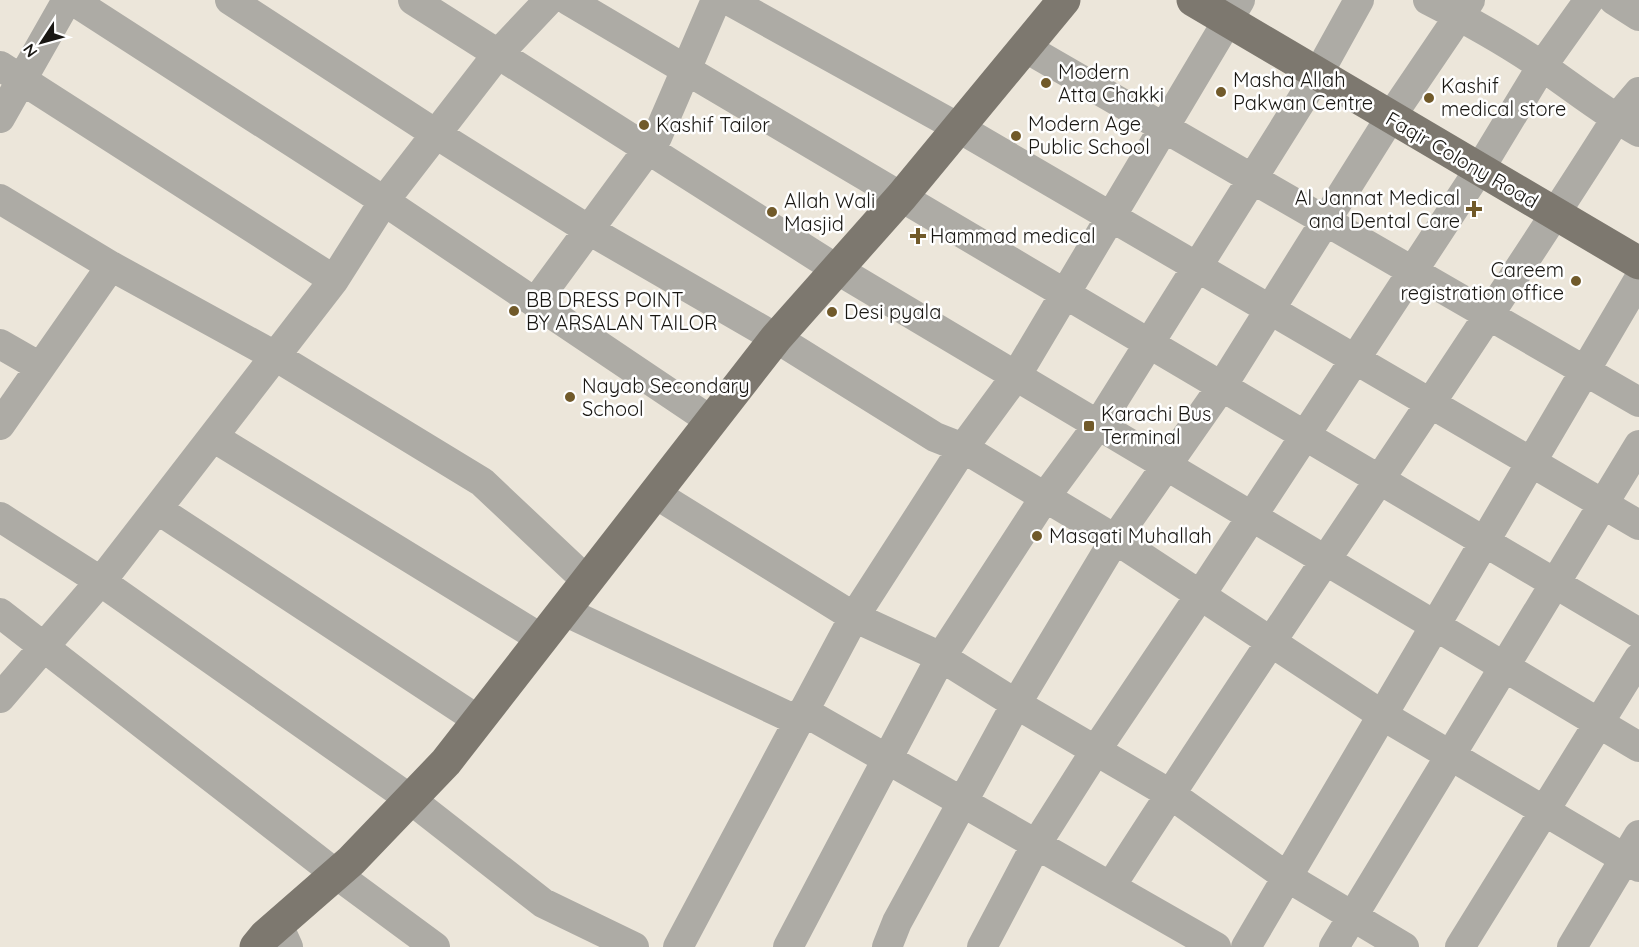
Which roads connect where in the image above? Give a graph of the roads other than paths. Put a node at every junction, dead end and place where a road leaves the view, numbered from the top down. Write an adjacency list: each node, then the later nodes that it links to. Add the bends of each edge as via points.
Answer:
1 (67, 0): 22 (street)
2 (72, 0): 36 (street)
3 (230, 0): 30 (street)
4 (413, 0): 19 (street)
5 (549, 0): 19 (street)
6 (568, 0): 21 (street)
7 (716, 0): 21 (street)
8 (728, 0): 28 (street)
9 (1064, 0): 18 (main road)
10 (1193, 0): 16 (main road, Faqir Colony Road)
11 (1359, 0): 23 (street)
12 (1428, 0): 15 (street)
13 (1589, 0): 20 (street)
14 (1614, 0): 17 (street)
15 (1465, 8): 20 (street); 26 (street)
16 (1234, 10): 23 (main road, Faqir Colony Road); 29 (street)
17 (1639, 16)
18 (1026, 48): 28 (main road); 29 (street)
19 (497, 55): 30 (street); 31 (street)
20 (1542, 66): 27 (street); 32 (street)
21 (686, 69): 31 (street, via 657,137); 34 (street)
22 (11, 73): 25 (street); 47 (street)
23 (1318, 74): 26 (main road, Faqir Colony Road); 33 (street)
24 (1639, 92): 27 (street)
25 (0, 118)
26 (1390, 118): 32 (main road, Faqir Colony Road); 39 (street)
27 (1628, 126): 37 (street)
28 (959, 128): 34 (main road); 38 (street)
29 (1164, 128): 33 (street); 38 (street)
30 (436, 134): 36 (street); 40 (street)
31 (648, 148): 40 (street); 44 (street)
32 (1479, 170): 37 (main road, Faqir Colony Road); 45 (street)
33 (1252, 179): 39 (street); 43 (street)
34 (902, 196): 44 (main road); 48 (street)
35 (0, 199): 42 (street)
36 (384, 201): 47 (street); 49 (street)
37 (1556, 215): 41 (main road, Faqir Colony Road); 51 (street)
38 (1111, 217): 43 (street); 48 (street)
39 (1326, 221): 45 (street); 50 (street)
40 (589, 230): 49 (street); 52 (street)
41 (1639, 263)
42 (111, 266): 55 (street); 57 (street)
43 (1197, 267): 50 (street); 53 (street)
44 (838, 270): 52 (main road); 59 (street)
45 (1412, 271): 51 (street); 56 (street)
46 (1639, 279): 58 (street)
47 (334, 280): 55 (street)
48 (1066, 293): 53 (street); 59 (street)
49 (535, 303): 63 (street)
50 (1270, 310): 56 (street); 60 (street)
51 (1490, 315): 58 (street); 62 (street)
52 (776, 338): 63 (main road); 69 (street, via 935,437)
53 (1149, 342): 60 (street); 65 (street)
54 (0, 344): 57 (street)
55 (275, 357): 67 (street); 84 (street, via 482,482)
56 (1355, 359): 62 (street); 66 (street)
57 (40, 367): 64 (street)
58 (1585, 371): 61 (street); 70 (street)
59 (1016, 376): 65 (street); 69 (street)
60 (1222, 386): 66 (street); 71 (street)
61 (1639, 402)
62 (1431, 403): 70 (street); 72 (street)
63 (711, 421): 73 (main road)
64 (0, 424)
65 (1098, 425): 71 (street); 74 (street)
66 (1305, 435): 72 (street); 77 (street)
67 (213, 437): 76 (street); 92 (street)
68 (1639, 445): 75 (street)
69 (963, 448): 74 (street); 89 (street)
70 (1531, 463): 75 (street); 81 (street)
71 (1167, 464): 77 (street); 80 (street)
72 (1381, 479): 81 (street); 82 (street)
73 (654, 493): 84 (main road); 89 (street)
74 (1045, 497): 80 (street); 95 (street)
75 (1603, 504): 79 (street); 85 (street)
76 (157, 509): 83 (street); 102 (street)
77 (1252, 516): 82 (street); 86 (street)
78 (0, 517): 83 (street)
79 (1639, 525)
80 (1115, 539): 86 (street); 99 (street)
81 (1485, 541): 85 (street); 90 (street)
82 (1327, 560): 90 (street); 93 (street)
83 (100, 581): 94 (street); 109 (street)
84 (587, 581): 87 (main road)
85 (1555, 583): 91 (street); 97 (street)
86 (1202, 594): 93 (street); 105 (street)
87 (564, 611): 92 (main road); 101 (street)
88 (0, 613): 94 (street)
89 (854, 617): 95 (street); 101 (street)
90 (1435, 625): 97 (street); 100 (street)
91 (1639, 633)
92 (542, 639): 102 (main road)
93 (1271, 644): 100 (street); 108 (street)
94 (43, 646): 98 (street); 114 (street)
95 (941, 657): 99 (street); 107 (street)
96 (1639, 658): 103 (street)
97 (1504, 667): 103 (street); 106 (street)
98 (0, 698)
99 (1016, 704): 105 (street); 110 (street)
100 (1382, 715): 106 (street); 115 (street)
101 (801, 716): 107 (street); 121 (street)
102 (478, 720): 109 (main road, via 446,762)
103 (1599, 723): 104 (street); 111 (street)
104 (1639, 747)
105 (1096, 750): 108 (street); 112 (street)
106 (1451, 756): 111 (street); 117 (street)
107 (888, 758): 110 (street); 122 (street)
108 (1170, 794): 115 (street); 116 (street)
109 (410, 799): 114 (main road); 120 (street, via 543,903)
110 (963, 801): 112 (street); 123 (street)
111 (1544, 810): 113 (street); 129 (street)
112 (1037, 843): 116 (street); 124 (street)
113 (1634, 853): 130 (street)
114 (336, 874): 118 (main road); 119 (street)
115 (1287, 877): 117 (street); 126 (street)
116 (1110, 886): 125 (street)
117 (1353, 916): 127 (street); 128 (street)
118 (274, 940)
119 (435, 947)
120 (634, 947)
121 (678, 947)
122 (788, 947)
123 (887, 947)
124 (982, 947)
125 (1216, 947)
126 (1246, 947)
127 (1334, 947)
128 (1404, 947)
129 (1460, 947)
130 (1572, 947)

